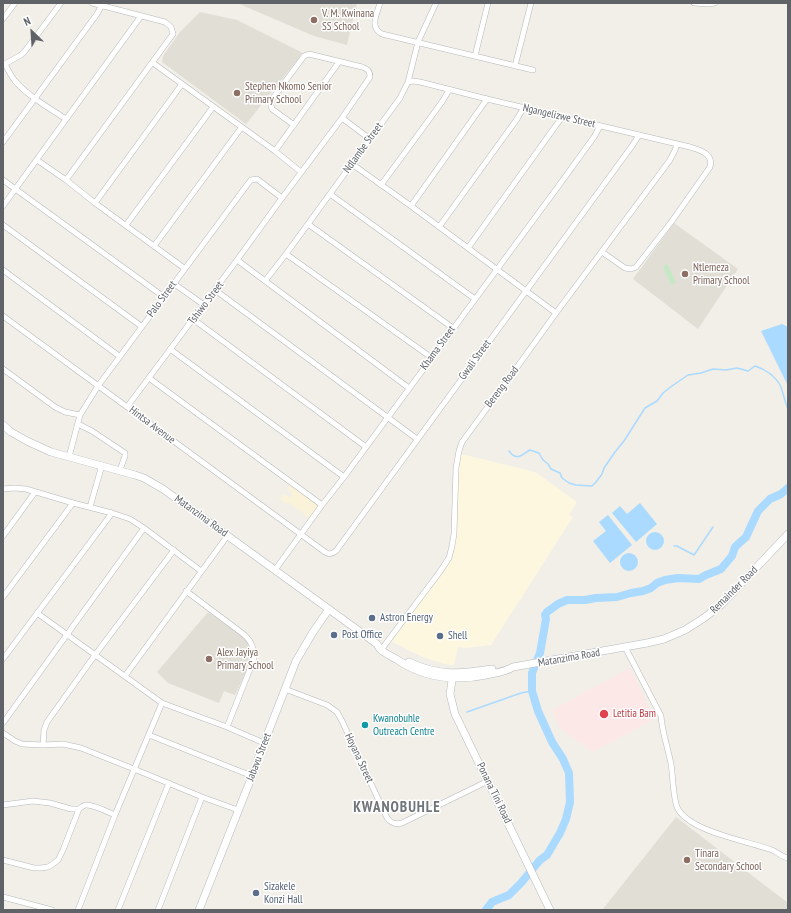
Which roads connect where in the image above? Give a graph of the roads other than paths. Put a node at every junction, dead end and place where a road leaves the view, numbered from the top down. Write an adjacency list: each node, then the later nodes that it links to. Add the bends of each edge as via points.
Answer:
1 (15, 3): 12 (street)
2 (60, 3): 17 (street, via 25,51)
3 (92, 3): 10 (street)
4 (380, 3): 13 (street, via 374,25 378,32)
5 (436, 3): 13 (street, Ndlambe Street)
6 (488, 3): 14 (street)
7 (531, 3): 18 (street)
8 (694, 3): 9 (street)
9 (715, 3)
10 (102, 6): 11 (street); 23 (street)
11 (141, 16): 16 (street, via 166,23 173,31); 29 (street)
12 (3, 19)
13 (418, 42): 14 (street); 20 (street, Ndlambe Street)
14 (475, 56): 18 (street)
15 (339, 62): 28 (street, Tshiwo Street, via 365,68 370,72 370,77); 30 (street); 30 (street, via 309,54 304,56 271,100 272,109)
16 (152, 63): 21 (street); 42 (street)
17 (4, 65): 23 (street, via 15,81)
18 (515, 66): 19 (street)
19 (533, 70)
20 (408, 82): 22 (street, Ngangelizwe Street, via 420,82); 34 (street, Ndlambe Street, via 400,98)
21 (182, 84): 25 (street); 47 (street)
22 (449, 90): 24 (street, Ngangelizwe Street); 43 (street)
23 (35, 98): 29 (street); 35 (street)
24 (487, 99): 26 (street, Ngangelizwe Street); 49 (street)
25 (213, 107): 32 (street); 52 (street)
26 (524, 108): 27 (street, Ngangelizwe Street); 53 (street)
27 (562, 117): 31 (street, Ngangelizwe Street); 55 (street)
28 (342, 118): 34 (street); 40 (street, Tshiwo Street)
29 (66, 119): 38 (street)
30 (294, 125): 37 (street)
31 (600, 126): 33 (street, Ngangelizwe Street); 61 (street, Khama Street)
32 (241, 128): 37 (street); 54 (street)
33 (638, 135): 36 (street, Ngangelizwe Street); 65 (street, Gwali Street)
34 (370, 139): 39 (street, Ndlambe Street)
35 (3, 142)
36 (677, 144): 56 (street, Bereng Road, via 670,160); 56 (street, Ngangelizwe Street, via 698,149 711,160 710,167 672,221 633,269 626,268)
37 (275, 151): 40 (street)
38 (37, 160): 42 (street); 44 (street)
39 (352, 164): 43 (street); 45 (street, Ndlambe Street)
40 (301, 172): 46 (street, Tshiwo Street)
41 (3, 180): 44 (street)
42 (66, 180): 47 (street)
43 (381, 185): 49 (street)
44 (15, 189): 48 (street); 66 (street)
45 (330, 194): 50 (street, Ndlambe Street); 67 (street)
46 (282, 198): 58 (street, Tshiwo Street); 59 (street, Palo Street, via 259,180 251,180)
47 (95, 203): 52 (street)
48 (3, 206)
49 (411, 206): 53 (street)
50 (308, 224): 57 (street, Ndlambe Street); 73 (street)
51 (3, 225): 72 (street)
52 (126, 225): 54 (street)
53 (439, 227): 55 (street)
54 (154, 246): 59 (street)
55 (468, 248): 61 (street)
56 (602, 252): 69 (street, Bereng Road)
57 (286, 254): 62 (street, Ndlambe Street); 76 (street)
58 (237, 260): 62 (street); 64 (street, Tshiwo Street)
59 (184, 268): 63 (street, Palo Street)
60 (3, 270): 75 (street)
61 (496, 270): 65 (street); 67 (street, Khama Street)
62 (265, 281): 80 (street)
63 (173, 283): 66 (street, Palo Street); 68 (street)
64 (215, 290): 68 (street, Tshiwo Street); 83 (street)
65 (525, 291): 69 (street); 86 (street, Gwali Street)
66 (164, 297): 72 (street, Palo Street)
67 (475, 299): 73 (street, Khama Street)
68 (204, 305): 71 (street, Tshiwo Street)
69 (556, 313): 111 (street, Bereng Road, via 462,442 456,468 454,534 449,558)
70 (3, 316): 79 (street, Hintsa Avenue)
71 (193, 320): 74 (street, Tshiwo Street); 87 (street)
72 (141, 326): 75 (street, Palo Street)
73 (453, 328): 76 (street, Khama Street)
74 (170, 349): 78 (street, Tshiwo Street); 91 (street)
75 (120, 356): 79 (street, Palo Street)
76 (432, 358): 80 (street, Khama Street)
77 (3, 369): 82 (street, via 55,407)
78 (149, 378): 81 (street, Tshiwo Street); 95 (street)
79 (98, 386): 81 (street, Hintsa Avenue); 82 (street, Palo Street)
80 (409, 388): 83 (street, Khama Street)
81 (127, 407): 101 (street, Hintsa Avenue)
82 (80, 415): 84 (street, Palo Street)
83 (387, 418): 86 (street); 87 (street, Khama Street)
84 (78, 424): 88 (street, Palo Street); 90 (street, via 125,453)
85 (3, 425): 88 (street, Matanzima Road, via 38,446)
86 (417, 439): 101 (street, Gwali Street, via 334,552 328,554)
87 (366, 447): 91 (street, Khama Street)
88 (69, 457): 89 (street, Matanzima Road)
89 (102, 465): 90 (street, Matanzima Road); 96 (street)
90 (120, 470): 100 (street, Matanzima Road, via 154,483)
91 (344, 477): 95 (street, Khama Street)
92 (3, 489): 93 (street, via 20,488)
93 (35, 492): 94 (street); 102 (street)
94 (73, 503): 96 (street); 107 (street)
95 (322, 505): 101 (street, Khama Street)
96 (90, 507): 97 (street)
97 (112, 513): 98 (street, via 130,519); 109 (street)
98 (144, 528): 103 (street); 110 (street)
99 (788, 534): 112 (street, Remainder Road, via 731,596 694,625 675,635)
100 (228, 535): 104 (street, Matanzima Road); 105 (street)
101 (301, 535): 104 (street, Khama Street)
102 (3, 536)
103 (174, 550): 105 (street); 113 (street)
104 (275, 570): 108 (street, Matanzima Road)
105 (201, 571): 106 (street)
106 (186, 591): 115 (street); 120 (street, via 247,637 253,647 254,659)
107 (3, 597)
108 (329, 609): 111 (street, Matanzima Road); 117 (street, Jabavu Street, via 306,642)
109 (37, 612): 110 (street); 114 (street)
110 (67, 634): 113 (street); 119 (street)
111 (381, 647): 116 (street, Matanzima Road, via 405,666 419,672 438,677)
112 (625, 647): 116 (street, Matanzima Road, via 524,665 481,676); 134 (street, via 661,716 678,810 691,822 711,831 772,850)
113 (95, 655): 115 (street); 124 (street, via 47,722)
114 (3, 659)
115 (125, 676): 118 (street)
116 (452, 676): 127 (street, Ponana Tini Road, via 450,694 453,706)
117 (285, 690): 123 (street, Jabavu Street); 127 (street, Hoyana Street, via 327,705 337,712 387,818 394,824 402,823)
118 (162, 703): 120 (street); 122 (street)
119 (3, 723)
120 (227, 727): 123 (street)
121 (3, 733): 124 (street, via 22,744)
122 (149, 735): 125 (street); 126 (street)
123 (264, 743): 126 (street, Jabavu Street)
124 (43, 745): 125 (street, via 75,746)
125 (134, 769): 128 (street); 133 (street)
126 (252, 776): 132 (street, Jabavu Street)
127 (488, 781): 142 (street, Ponana Tini Road)
128 (169, 783): 129 (street); 139 (street)
129 (202, 797): 132 (street); 140 (street)
130 (3, 805): 131 (street, via 33,801 71,809)
131 (79, 808): 133 (street, via 93,806); 135 (street, via 63,850 53,864 34,868)
132 (238, 810): 141 (street, Jabavu Street)
133 (115, 816): 138 (street)
134 (788, 858)
135 (3, 860)
136 (3, 897): 137 (street)
137 (52, 910)
138 (78, 910)
139 (118, 910)
140 (158, 910)
141 (199, 910)
142 (550, 910)

